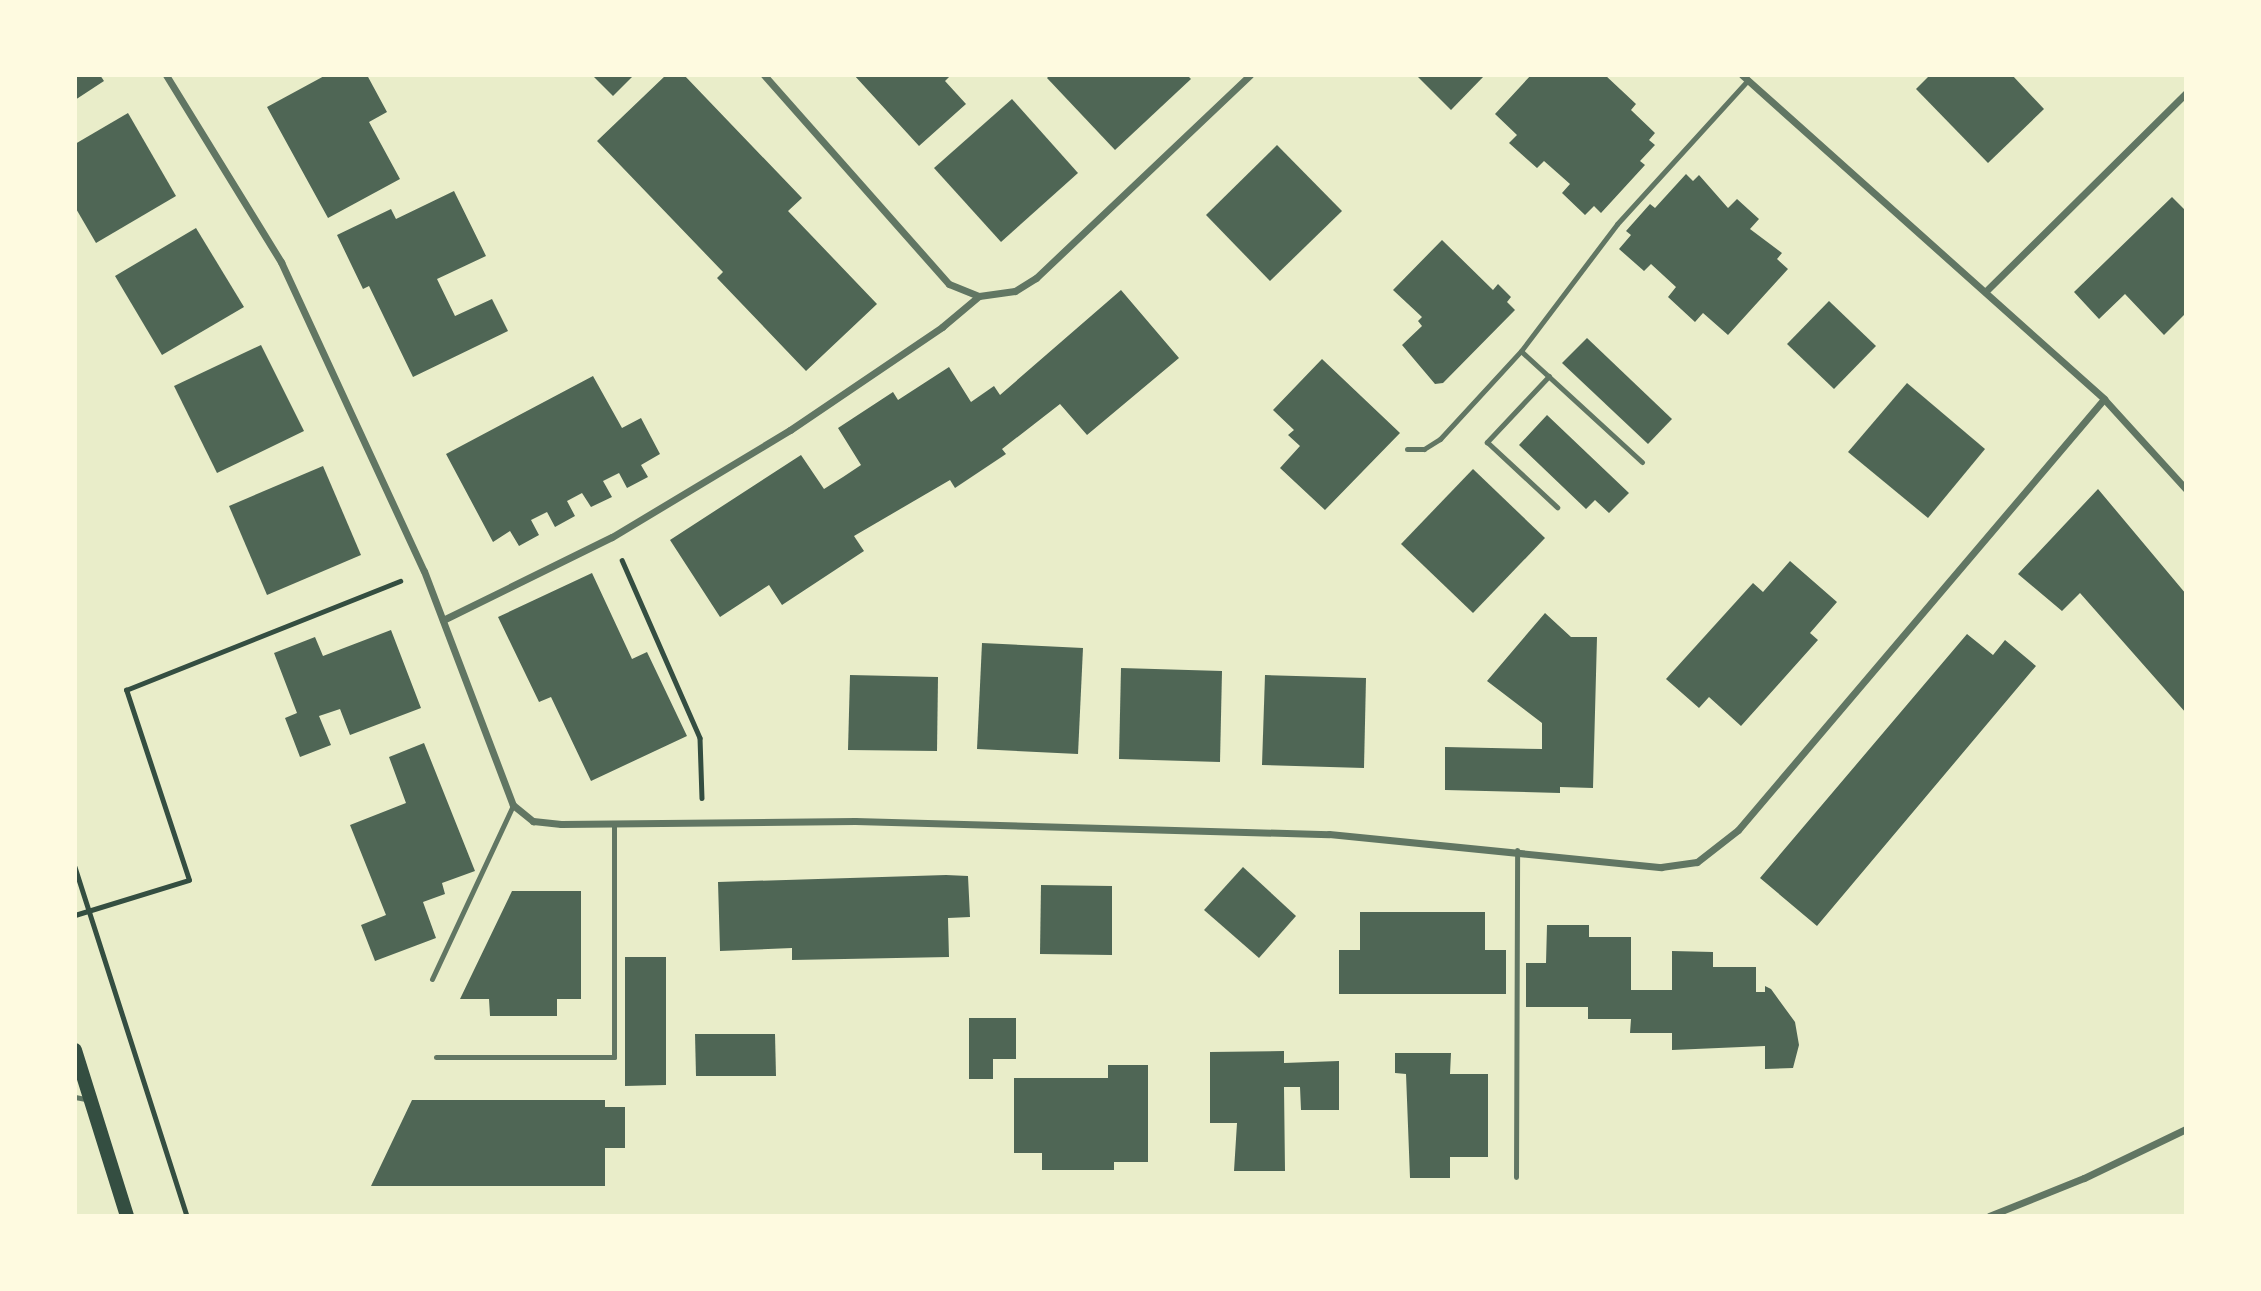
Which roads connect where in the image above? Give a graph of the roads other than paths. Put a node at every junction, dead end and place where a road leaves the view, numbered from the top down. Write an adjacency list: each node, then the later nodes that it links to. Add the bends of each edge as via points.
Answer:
1 (166, 75): 15 (street, via 281,262)
2 (764, 75): 7 (street, via 949,284)
3 (1250, 75): 7 (street, via 1036,278 1015,291)
4 (1745, 78): 6 (street); 8 (lane, via 1617,224)
5 (2186, 93): 6 (street)
6 (1987, 290): 10 (street)
7 (979, 296): 15 (street, via 942,327 790,430 612,537)
8 (1521, 351): 9 (lane); 11 (lane, via 1440,439 1424,449)
9 (1549, 376): 12 (lane); 14 (lane, via 1486,442)
10 (2104, 398): 13 (street); 18 (street, via 1738,830 1698,862 1661,867)
11 (1407, 449)
12 (1642, 462)
13 (2186, 489)
14 (1557, 507)
15 (443, 620): 16 (street)
16 (513, 805): 17 (street, via 533,821); 19 (lane)
17 (614, 824): 18 (street, via 855,821 1329,834); 21 (lane, via 614,1057)
18 (1517, 849): 25 (lane)
19 (432, 979)
20 (75, 1050): 23 (main road)
21 (436, 1057)
22 (75, 1097): 23 (lane)
23 (93, 1100): 26 (main road)
24 (2186, 1129): 27 (street, via 2084,1178)
25 (1516, 1177)
26 (127, 1216)
27 (1989, 1216)

